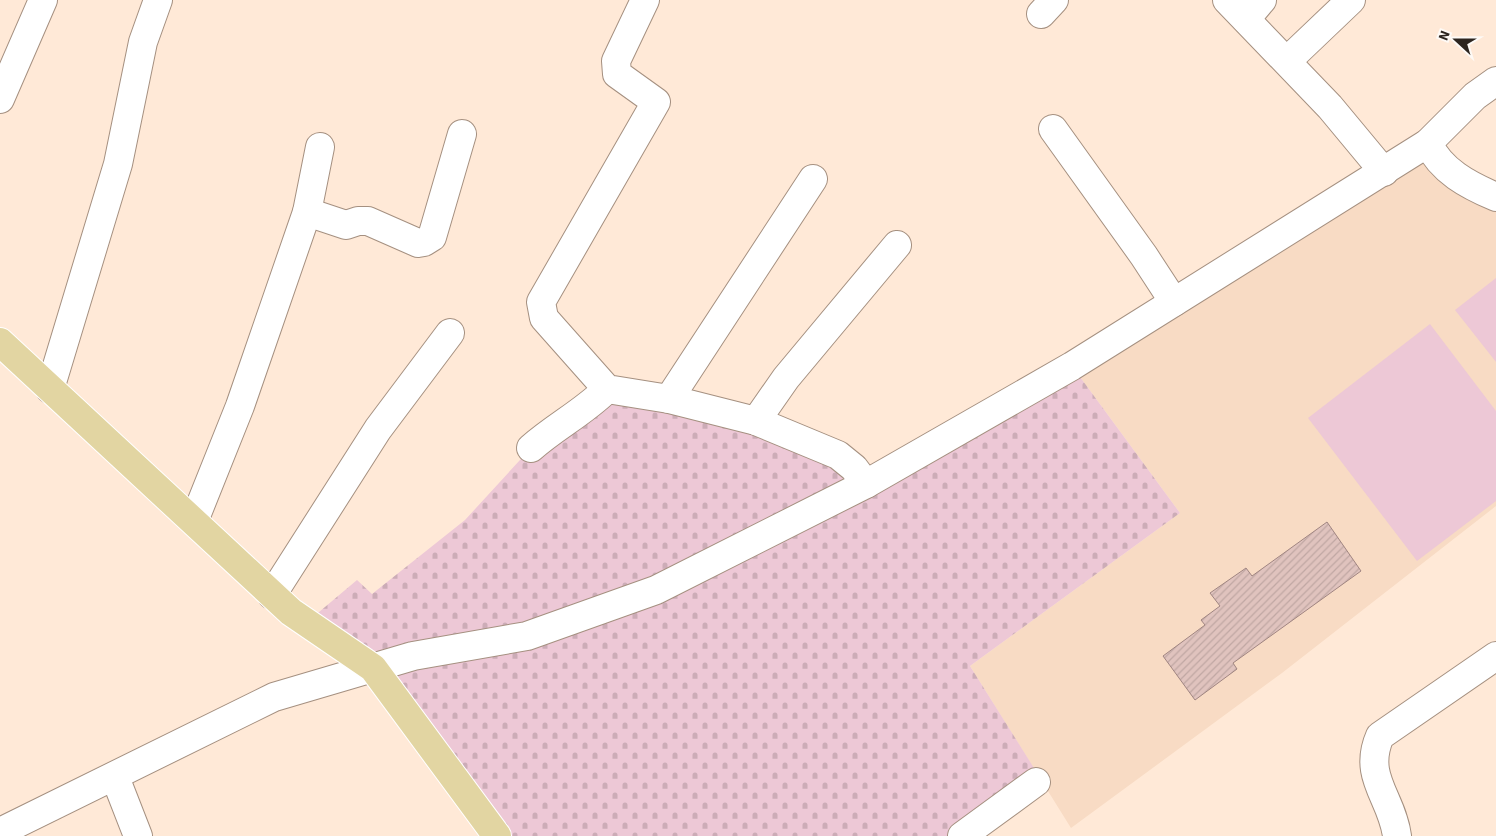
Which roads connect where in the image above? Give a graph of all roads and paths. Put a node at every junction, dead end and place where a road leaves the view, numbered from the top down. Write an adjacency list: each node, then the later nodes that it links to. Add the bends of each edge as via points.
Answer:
1 (43, 0): 8 (street)
2 (158, 0): 21 (street, via 143,42 118,164)
3 (645, 0): 22 (street, via 616,61 617,74 656,102 541,302 544,318)
4 (1351, 0): 6 (street)
5 (1245, 6): 6 (street)
6 (1287, 61): 13 (street)
7 (1496, 81): 11 (street, via 1475,96)
8 (0, 100)
9 (1053, 129): 18 (street)
10 (462, 134): 16 (street, via 429,240 418,243 368,222 346,225)
11 (1428, 143): 13 (street); 15 (street, via 1435,157 1454,174)
12 (320, 147): 16 (street)
13 (1384, 172): 18 (street)
14 (813, 179): 23 (street)
15 (1496, 197)
16 (307, 212): 27 (street, via 240,406)
17 (897, 245): 24 (street, via 786,378)
18 (1174, 302): 26 (street, via 1072,366)
19 (450, 333): 28 (street, via 378,429)
20 (0, 342): 21 (main road)
21 (50, 389): 27 (main road)
22 (607, 389): 23 (street); 25 (street, via 588,408 553,429)
23 (669, 399): 24 (street)
24 (756, 421): 26 (street, via 838,455)
25 (531, 448)
26 (866, 484): 30 (street, via 656,590 527,636 413,656)
27 (194, 521): 28 (main road)
28 (272, 595): 30 (main road, via 291,612)
29 (1496, 656): 37 (street, via 1380,736 1374,750 1373,767)
30 (372, 668): 31 (street, via 274,697); 35 (main road)
31 (115, 777): 33 (street); 34 (street)
32 (1036, 782): 36 (street)
33 (12, 831)
34 (138, 836)
35 (497, 836)
36 (962, 836)
37 (1397, 836)

